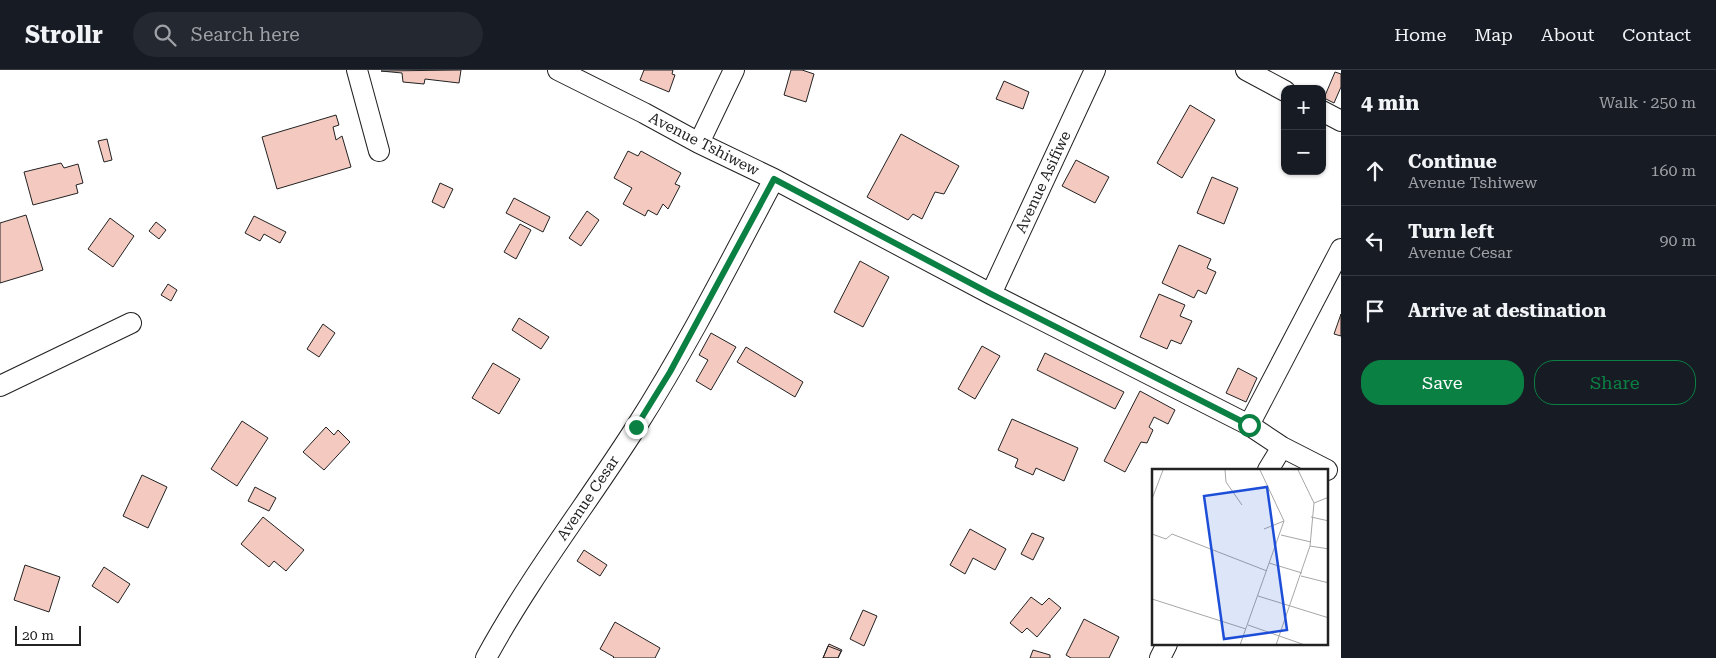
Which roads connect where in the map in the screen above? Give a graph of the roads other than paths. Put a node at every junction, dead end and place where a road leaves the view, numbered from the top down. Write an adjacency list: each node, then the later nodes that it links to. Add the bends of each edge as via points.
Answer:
1 (356, 70): 10 (street)
2 (558, 70): 9 (street, Avenue Tshiwew)
3 (734, 70): 9 (street)
4 (1095, 70): 13 (street, Avenue Asifiwe)
5 (1246, 70): 6 (street)
6 (1281, 89)
7 (1326, 113): 8 (street)
8 (1341, 121)
9 (699, 143): 11 (street, Avenue Tshiwew)
10 (379, 151)
11 (774, 179): 13 (street, Avenue Tshiwew); 23 (street, Avenue Cesar, via 670,372 510,616)
12 (1341, 249): 16 (street)
13 (991, 294): 16 (street, Avenue Tshiwew)
14 (131, 323): 15 (street)
15 (0, 386)
16 (1249, 425): 17 (street, Avenue Tshiwew)
17 (1282, 447): 18 (street); 19 (street, Avenue Tshiwew)
18 (1269, 469)
19 (1323, 469)
20 (1328, 472): 21 (street, Avenue Tshiwew)
21 (1341, 478)
22 (1166, 646): 24 (street)
23 (486, 658)
24 (1160, 658)

